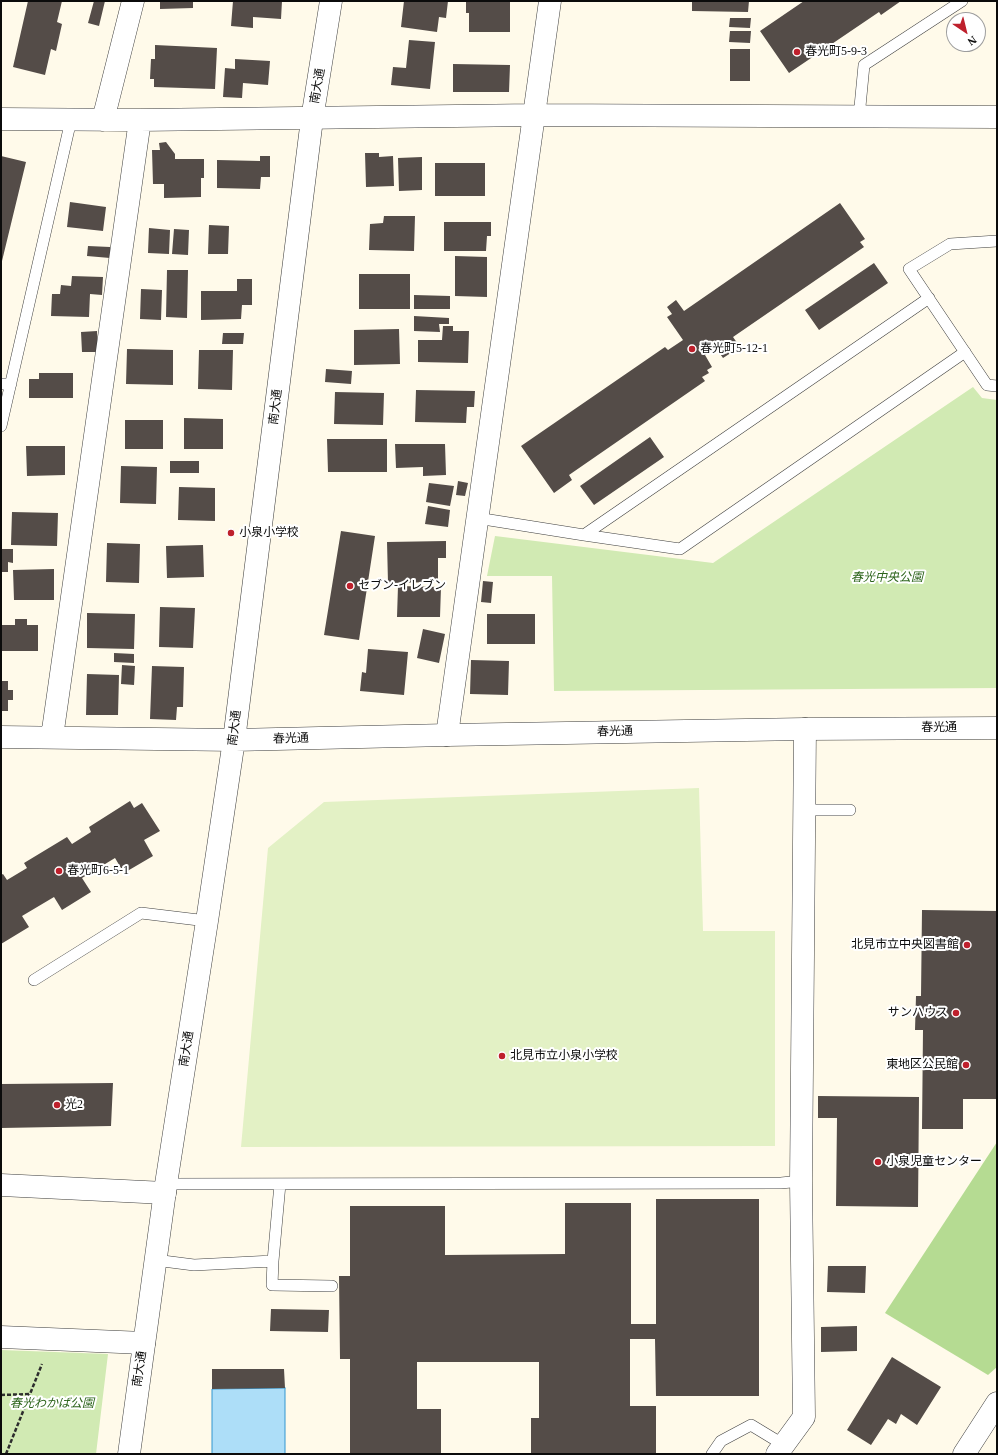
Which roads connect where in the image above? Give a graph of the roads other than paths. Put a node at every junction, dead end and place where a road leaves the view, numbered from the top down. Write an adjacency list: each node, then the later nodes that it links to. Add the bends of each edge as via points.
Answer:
1 (133, 1): 11 (street)
2 (332, 1): 9 (street, 南大通)
3 (550, 1): 5 (street)
4 (962, 1): 6 (lane, via 864,65)
5 (534, 115): 6 (street); 9 (street); 19 (street)
6 (858, 116): 7 (street)
7 (997, 117)
8 (1, 119): 10 (street)
9 (312, 119): 12 (street); 26 (street, 南大通)
10 (71, 120): 11 (street); 16 (lane)
11 (103, 120): 12 (street)
12 (140, 120): 25 (street)
13 (997, 241): 14 (lane, via 950,244 909,269)
14 (929, 298): 15 (lane); 20 (lane)
15 (965, 352): 17 (lane, via 987,385); 20 (lane, via 680,549)
16 (6, 384): 18 (lane)
17 (997, 386)
18 (1, 426)
19 (477, 518): 20 (lane); 23 (street)
20 (584, 535)
21 (805, 728): 22 (street, 春光通); 23 (street, 春光通); 27 (street)
22 (997, 728)
23 (446, 734): 26 (street, 春光通)
24 (1, 737): 25 (street, 春光通)
25 (52, 737): 26 (street, 春光通)
26 (234, 740): 29 (street, 南大通)
27 (805, 810): 28 (lane); 31 (street)
28 (850, 810)
29 (207, 921): 30 (lane, via 141,913); 34 (street, 南大通)
30 (34, 980)
31 (801, 1181): 32 (lane); 41 (street, via 804,1417)
32 (280, 1184): 34 (lane); 36 (lane)
33 (1, 1185): 34 (street)
34 (165, 1188): 35 (street, 南大通)
35 (156, 1260): 36 (lane, via 194,1265); 39 (street, 南大通)
36 (273, 1261): 37 (lane, via 272,1285)
37 (332, 1286)
38 (1, 1337): 39 (street)
39 (144, 1343): 42 (street, 南大通)
40 (997, 1403): 44 (street)
41 (781, 1449): 43 (lane, via 752,1425 721,1440)
42 (129, 1454)
43 (712, 1454)
44 (964, 1454)

